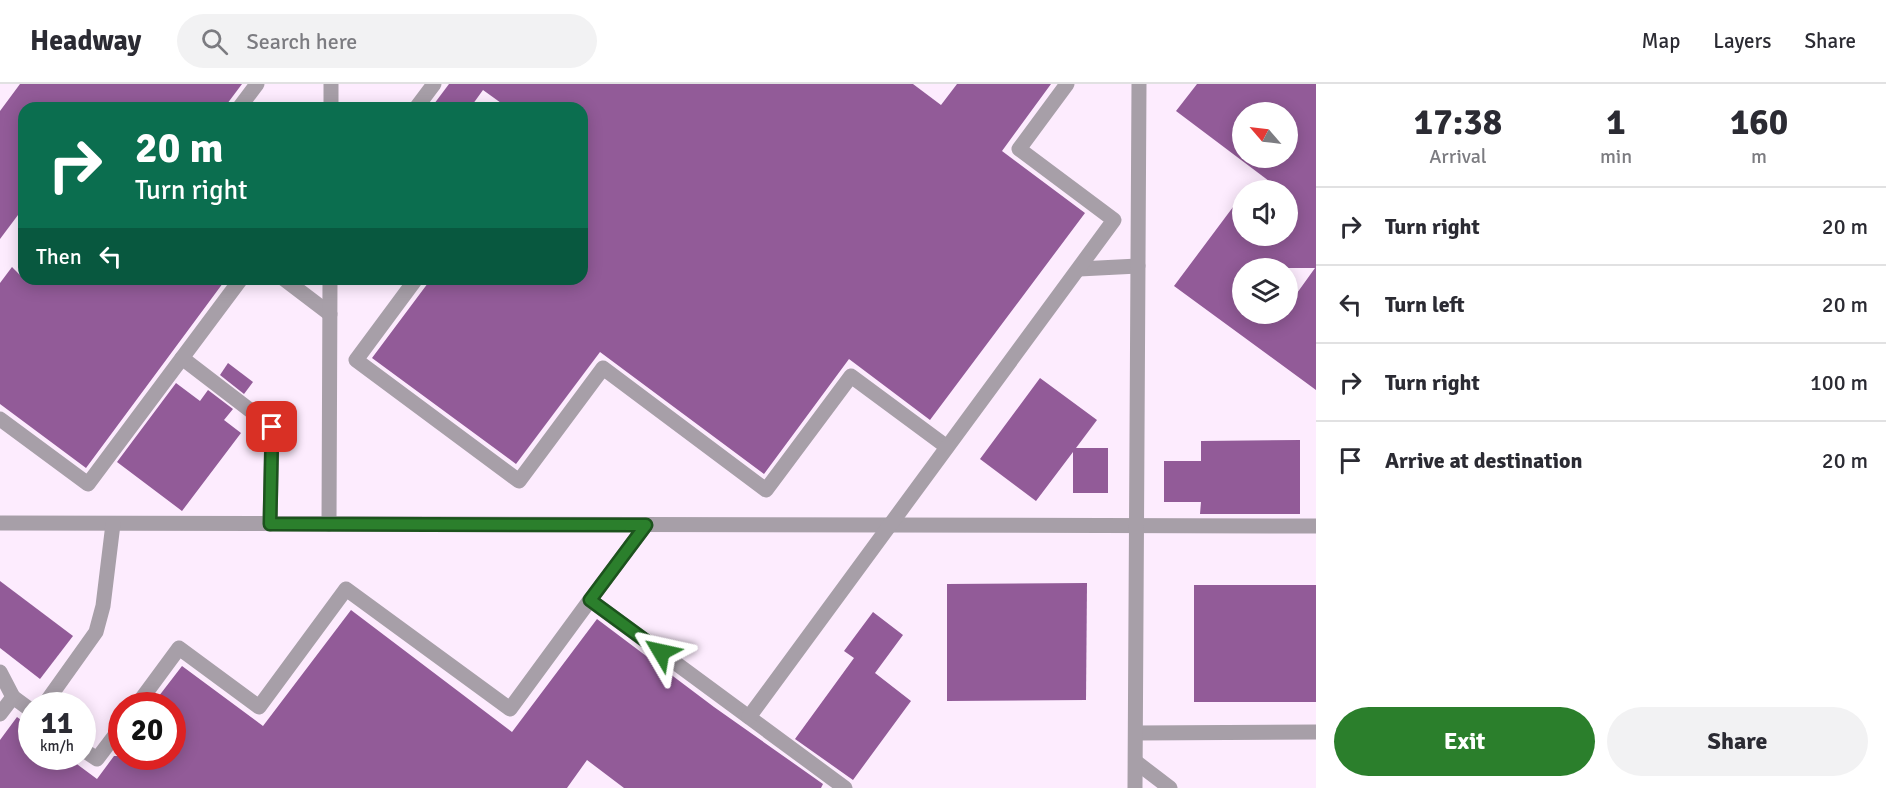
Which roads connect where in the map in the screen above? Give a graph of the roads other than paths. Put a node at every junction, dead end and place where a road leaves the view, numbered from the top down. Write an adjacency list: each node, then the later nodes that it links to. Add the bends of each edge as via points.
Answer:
1 (257, 84): 6 (lane)
2 (331, 84): 7 (lane)
3 (434, 84): 8 (lane)
4 (1067, 84): 10 (lane, via 1019,149 1114,220)
5 (1139, 84): 9 (lane)
6 (244, 102)
7 (331, 102)
8 (420, 102)
9 (1138, 266): 10 (lane); 27 (lane)
10 (1078, 268): 20 (lane)
11 (237, 285): 16 (lane)
12 (292, 285): 15 (lane)
13 (330, 285): 15 (lane)
14 (412, 285): 17 (lane)
15 (330, 314): 18 (lane)
16 (182, 358): 19 (lane, via 88,484); 23 (lane, via 272,427)
17 (356, 360): 18 (lane); 20 (lane, via 519,481 603,368 766,490 851,376)
18 (330, 361): 24 (lane)
19 (0, 418)
20 (947, 447): 26 (lane)
21 (0, 523): 22 (lane)
22 (113, 524): 23 (lane); 31 (lane, via 96,632)
23 (270, 524): 24 (lane)
24 (329, 524): 25 (lane)
25 (646, 525): 26 (lane); 29 (lane)
26 (890, 525): 27 (lane); 36 (lane)
27 (1137, 526): 28 (lane); 37 (lane)
28 (1316, 526)
29 (590, 600): 32 (lane, via 510,709 346,589 259,707 179,648); 36 (lane)
30 (0, 672): 33 (lane)
31 (53, 692)
32 (146, 692)
33 (13, 697): 34 (lane); 35 (lane)
34 (18, 701)
35 (0, 714)
36 (749, 717): 42 (lane)
37 (1136, 732): 38 (lane); 41 (lane)
38 (1316, 732)
39 (108, 744): 40 (lane)
40 (96, 758)
41 (1136, 762): 43 (lane); 44 (lane)
42 (845, 788)
43 (1135, 788)
44 (1170, 788)

